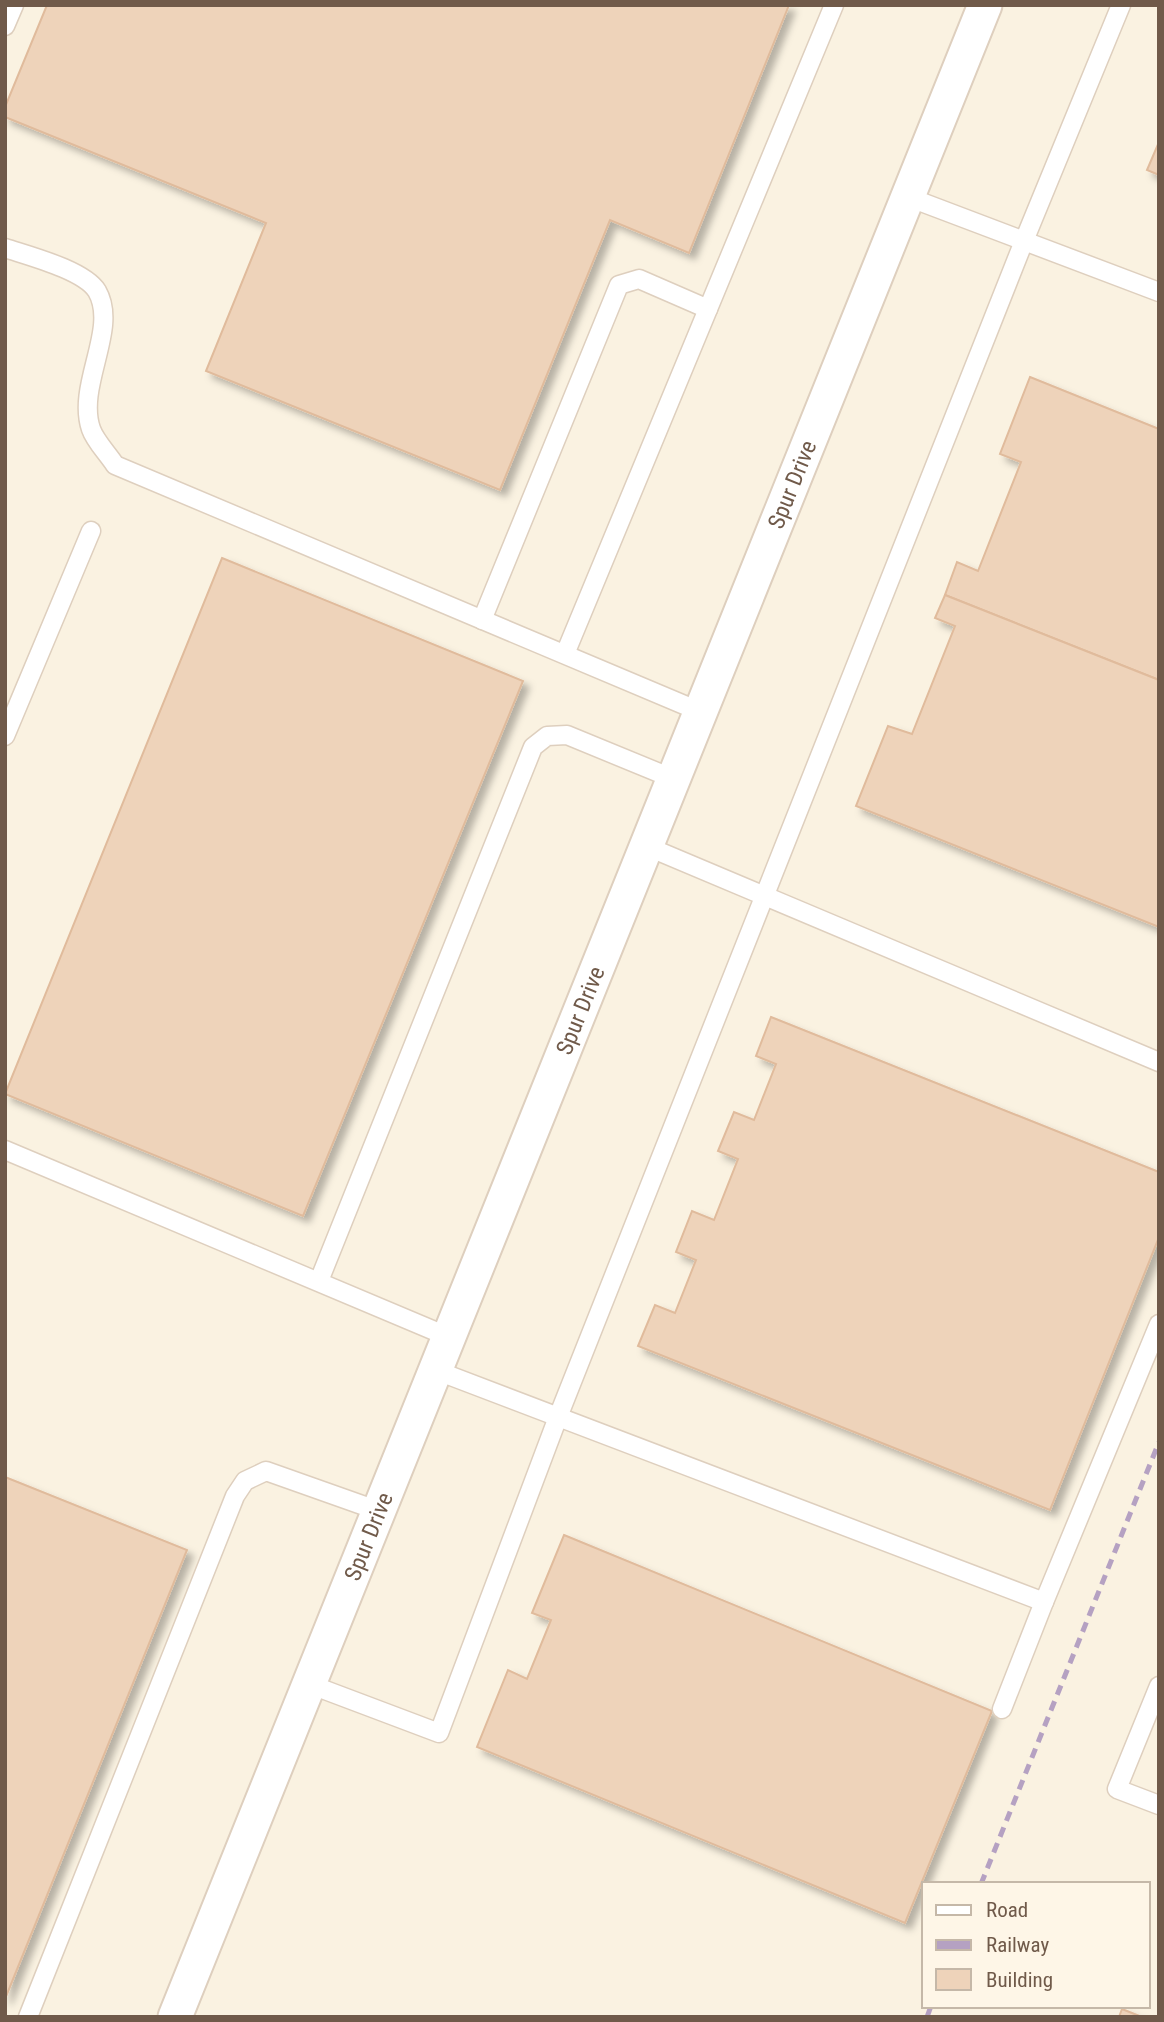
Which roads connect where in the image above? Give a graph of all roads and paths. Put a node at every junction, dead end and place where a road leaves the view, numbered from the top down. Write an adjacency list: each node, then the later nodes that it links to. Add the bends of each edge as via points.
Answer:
1 (13, 5): 5 (lane)
2 (834, 5): 10 (lane)
3 (985, 5): 6 (street, Spur Drive)
4 (1121, 5): 7 (lane)
5 (5, 26)
6 (908, 197): 7 (lane); 14 (street, Spur Drive)
7 (1024, 241): 9 (lane); 18 (lane)
8 (5, 247): 12 (lane, via 70,271 96,290 104,316 89,383 91,428 115,465)
9 (1159, 292)
10 (708, 309): 12 (lane, via 639,279 619,285); 13 (lane)
11 (91, 531): 15 (lane)
12 (482, 620): 13 (lane)
13 (565, 654): 14 (lane)
14 (701, 712): 16 (street, Spur Drive)
15 (5, 736)
16 (674, 779): 17 (street, Spur Drive); 21 (lane, via 567,735 547,736 533,747)
17 (646, 846): 18 (lane); 23 (street, Spur Drive)
18 (765, 896): 19 (lane); 25 (lane)
19 (1159, 1062)
20 (5, 1150): 21 (lane)
21 (319, 1281): 23 (lane)
22 (1159, 1324): 27 (lane)
23 (449, 1337): 24 (street, Spur Drive)
24 (435, 1370): 25 (lane); 26 (street, Spur Drive)
25 (558, 1417): 27 (lane); 28 (lane, via 439,1733)
26 (379, 1511): 28 (street, Spur Drive); 32 (lane, via 266,1471 245,1481 235,1496)
27 (1044, 1602): 30 (lane)
28 (309, 1684): 33 (street, Spur Drive)
29 (1159, 1686): 31 (lane, via 1117,1789)
30 (1002, 1709)
31 (1159, 1805)
32 (28, 2017)
33 (175, 2017)

